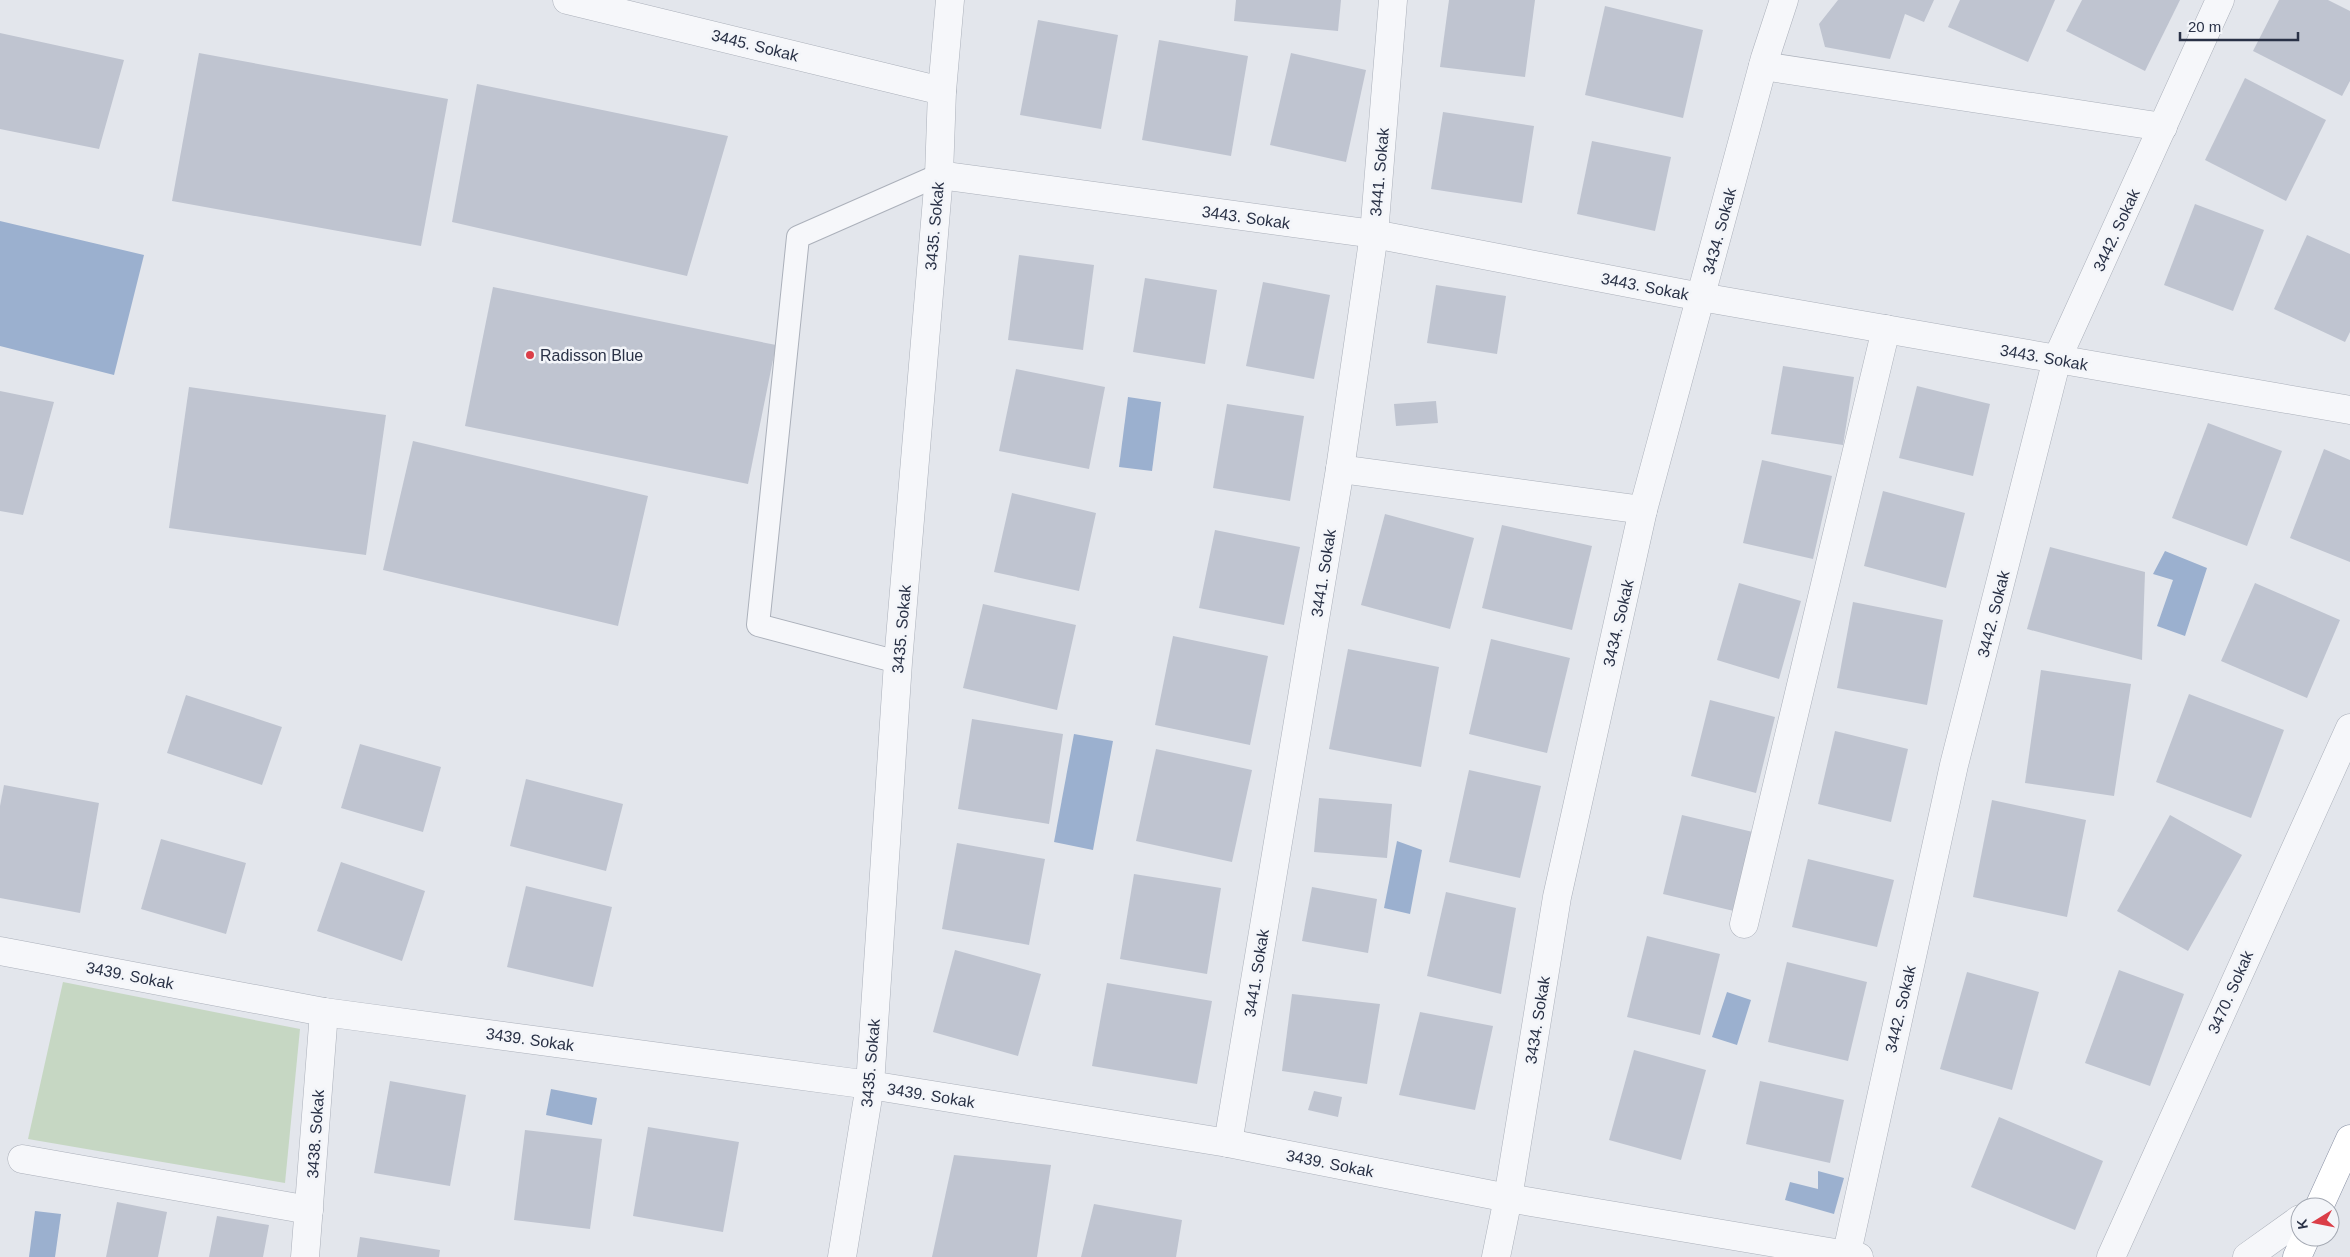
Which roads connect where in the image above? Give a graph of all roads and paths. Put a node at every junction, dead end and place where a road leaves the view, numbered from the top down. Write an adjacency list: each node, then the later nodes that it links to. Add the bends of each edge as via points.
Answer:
1 (568, 0): 7 (street, 3445. Sokak)
2 (950, 0): 7 (street, 3435. Sokak)
3 (1393, 0): 10 (street, 3441. Sokak)
4 (1784, 0): 6 (street, 3434. Sokak)
5 (2220, 0): 8 (street, 3442. Sokak)
6 (1763, 66): 8 (street); 11 (street, 3434. Sokak)
7 (942, 90): 9 (street, 3435. Sokak)
8 (2163, 127): 13 (street, 3442. Sokak)
9 (938, 175): 10 (street, 3443. Sokak); 17 (street, 3435. Sokak); 17 (lane, via 798,237 758,625)
10 (1374, 234): 11 (street, 3443. Sokak); 15 (street, 3441. Sokak)
11 (1701, 297): 12 (street, 3443. Sokak); 16 (street, 3434. Sokak)
12 (1886, 329): 13 (street, 3443. Sokak); 19 (street)
13 (2057, 359): 14 (street, 3443. Sokak); 30 (street, 3442. Sokak, via 1954,765)
14 (2350, 410)
15 (1340, 469): 16 (street); 24 (street, 3441. Sokak)
16 (1643, 510): 27 (street, 3434. Sokak, via 1557,897)
17 (898, 662): 22 (street, 3435. Sokak)
18 (2350, 728): 34 (street, 3470. Sokak)
19 (1744, 924)
20 (0, 951): 21 (street, 3439. Sokak)
21 (324, 1012): 22 (street, 3439. Sokak); 28 (street, 3438. Sokak)
22 (870, 1084): 24 (street, 3439. Sokak); 32 (street, 3435. Sokak)
23 (2350, 1138): 26 (highway)
24 (1228, 1144): 27 (street, 3439. Sokak)
25 (22, 1159): 28 (street)
26 (2320, 1197)
27 (1508, 1198): 30 (street, 3439. Sokak); 33 (street, 3434. Sokak)
28 (309, 1210): 31 (street, 3438. Sokak)
29 (2290, 1226): 35 (street)
30 (1850, 1256)
31 (305, 1257)
32 (842, 1257)
33 (1496, 1257)
34 (2111, 1257)
35 (2246, 1257)

